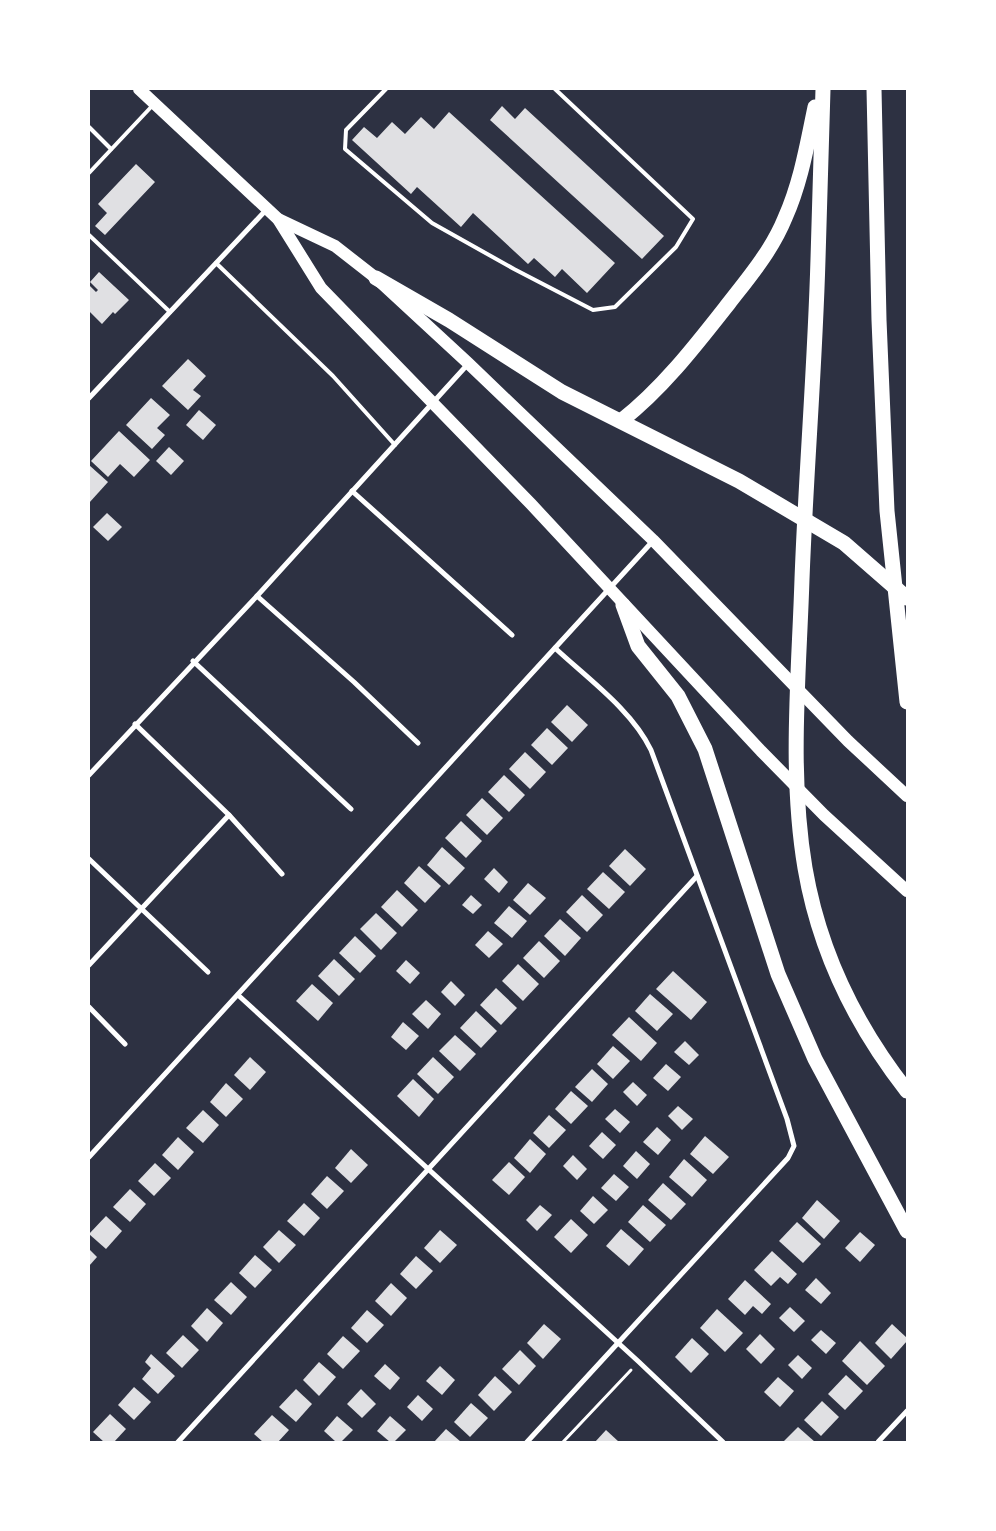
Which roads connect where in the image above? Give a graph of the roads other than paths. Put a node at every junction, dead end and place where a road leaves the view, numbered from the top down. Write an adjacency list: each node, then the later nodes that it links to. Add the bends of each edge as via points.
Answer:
1 (139, 89): 6 (main road)
2 (386, 89): 3 (lane, via 346,130 345,149 432,223 593,310 615,307 676,247 693,219)
3 (555, 89)
4 (821, 89): 19 (highway, via 800,178 769,249 708,331 646,402); 47 (highway, via 818,261 796,736 798,802 805,867 827,948 868,1038)
5 (874, 89): 30 (highway, via 887,511)
6 (155, 103): 8 (lane); 10 (main road)
7 (89, 127): 8 (lane)
8 (111, 149): 9 (lane)
9 (89, 173)
10 (268, 209): 11 (main road); 13 (street)
11 (278, 219): 14 (main road, via 335,246); 18 (main road, via 321,288)
12 (89, 235): 15 (lane)
13 (216, 263): 15 (street); 20 (lane, via 333,376)
14 (376, 278): 16 (main road); 19 (highway, via 562,392)
15 (170, 312): 17 (street)
16 (468, 363): 18 (street); 22 (main road)
17 (89, 398)
18 (434, 402): 20 (street); 23 (main road)
19 (621, 421): 25 (highway, via 739,481 844,544)
20 (395, 445): 21 (street)
21 (352, 491): 24 (street); 27 (street)
22 (653, 540): 23 (street); 34 (main road, via 848,741)
23 (609, 589): 26 (main road); 28 (street)
24 (256, 596): 29 (street); 32 (street)
25 (907, 598)
26 (623, 605): 40 (main road, via 818,809); 50 (highway, via 638,646 678,696 705,749 778,974 815,1059)
27 (512, 634)
28 (555, 648): 39 (street, via 632,719 644,735); 44 (street)
29 (193, 662): 31 (street); 35 (street)
30 (907, 702)
31 (135, 724): 33 (street); 36 (street)
32 (418, 742)
33 (89, 775)
34 (907, 796)
35 (351, 809)
36 (229, 815): 38 (street); 41 (street)
37 (89, 859): 41 (street)
38 (282, 874)
39 (697, 876): 49 (street); 51 (street, via 787,1119 794,1146 788,1158)
40 (907, 891)
41 (142, 909): 42 (street); 43 (street)
42 (89, 965)
43 (208, 972)
44 (238, 996): 48 (street); 49 (street)
45 (89, 1007): 46 (street)
46 (125, 1044)
47 (907, 1091)
48 (89, 1157)
49 (428, 1169): 51 (street); 53 (street)
50 (907, 1231)
51 (618, 1343): 54 (street); 55 (street)
52 (907, 1410): 56 (street)
53 (178, 1442)
54 (527, 1442)
55 (723, 1442)
56 (878, 1442)

